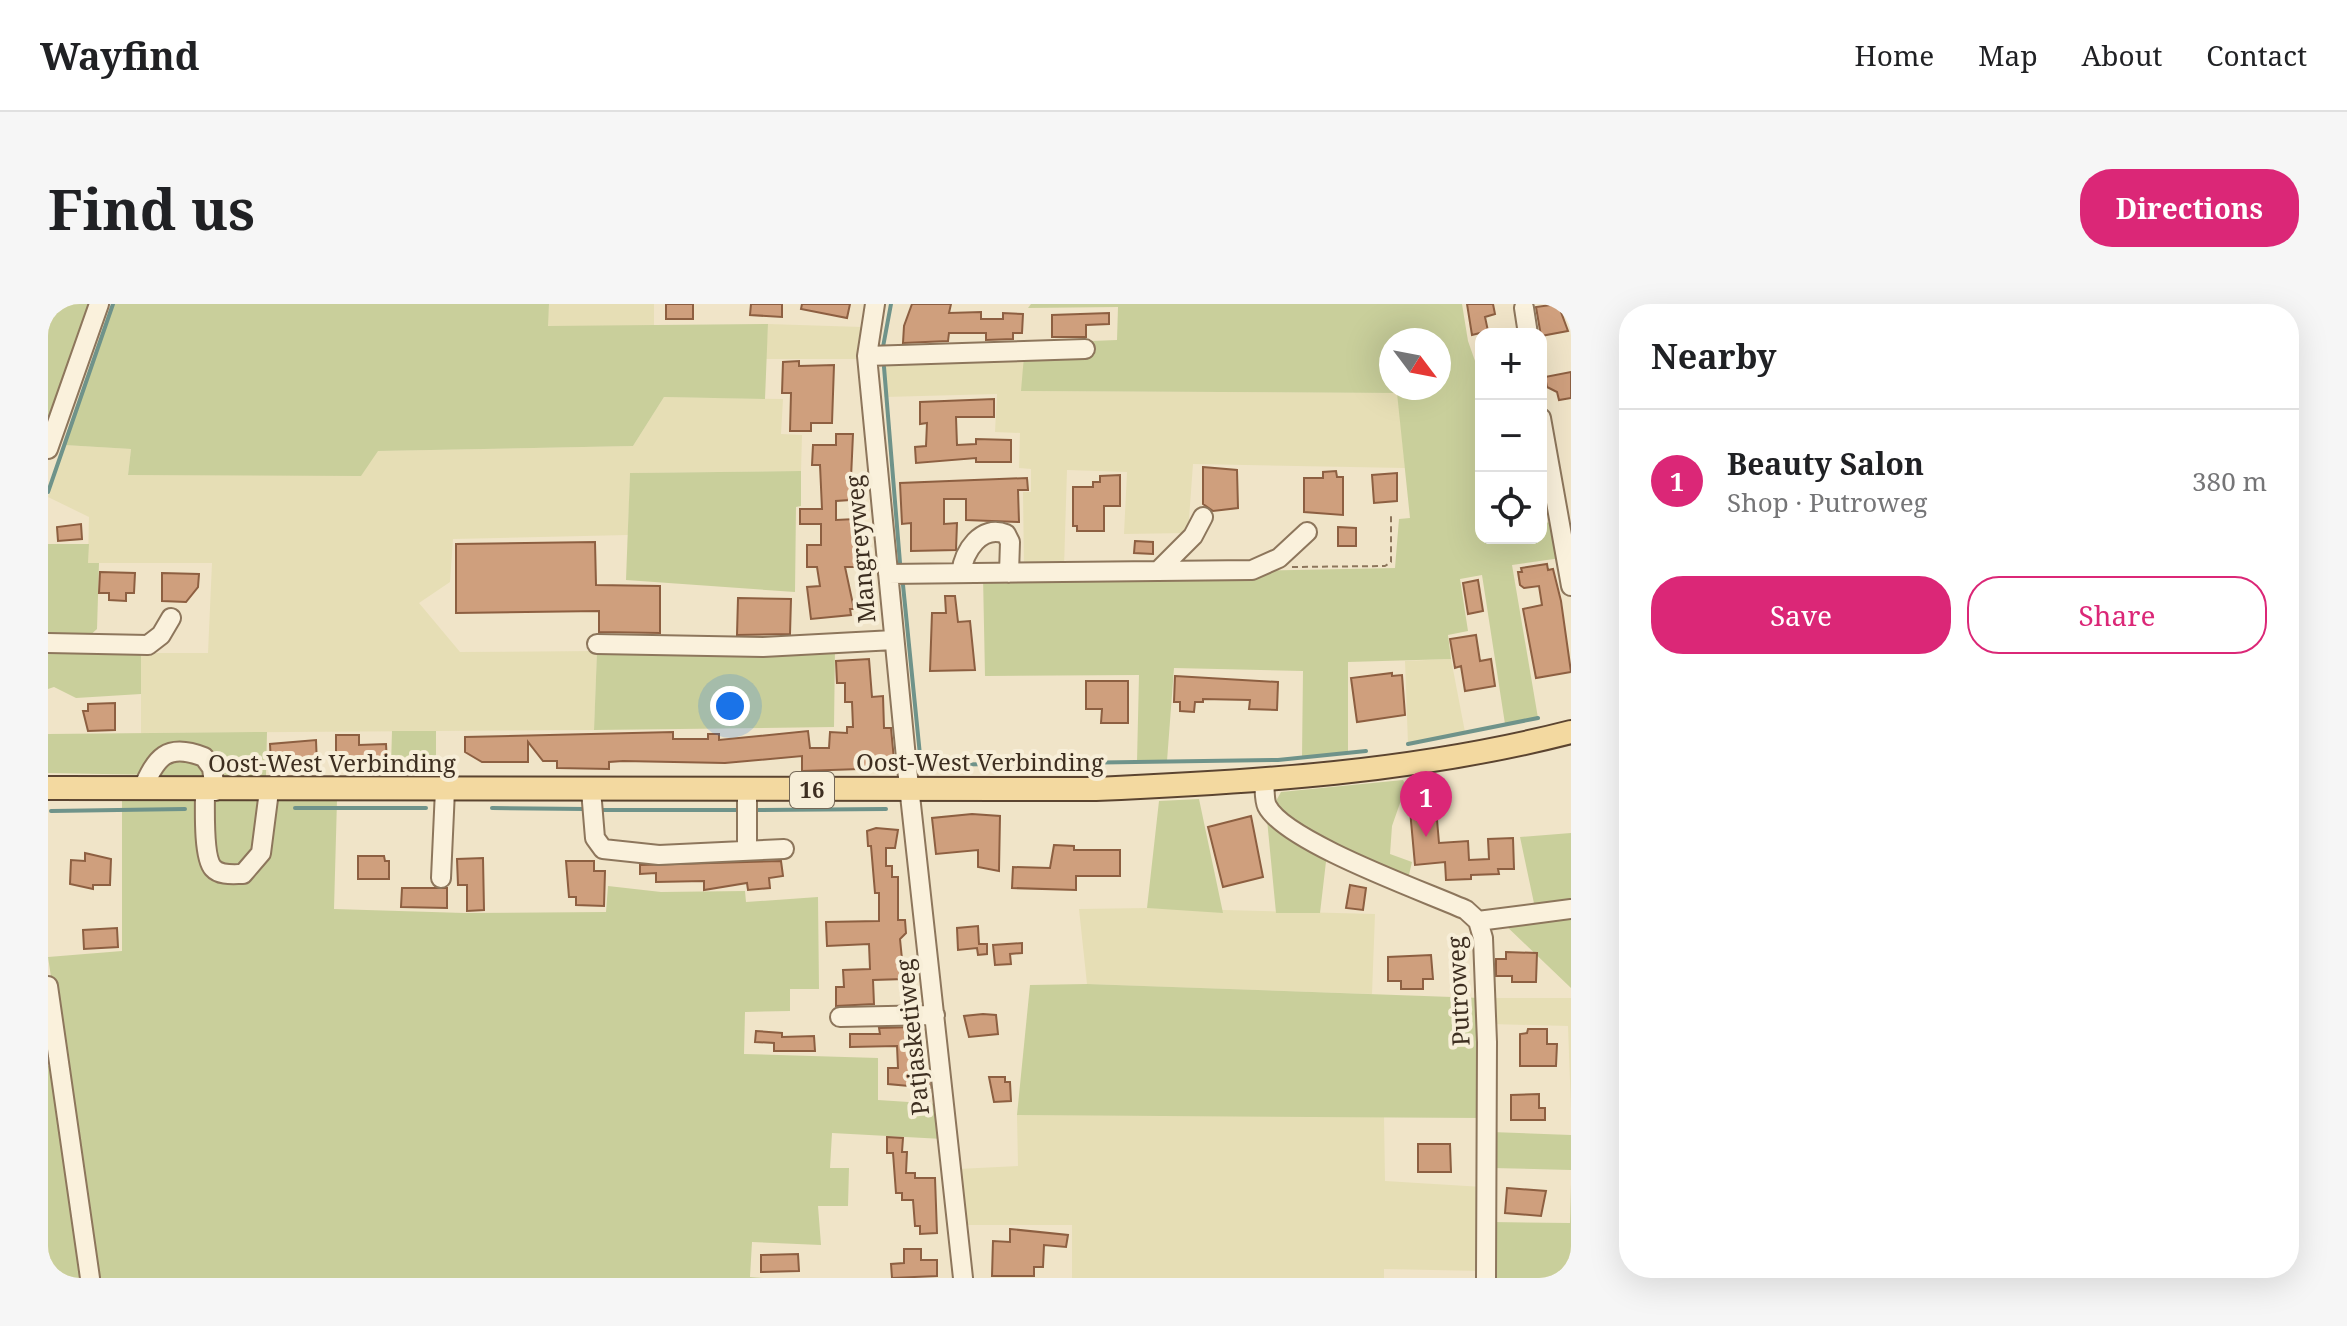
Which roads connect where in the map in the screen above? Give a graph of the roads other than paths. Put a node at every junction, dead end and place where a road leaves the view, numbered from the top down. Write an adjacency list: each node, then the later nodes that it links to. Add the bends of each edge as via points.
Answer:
1 (99, 304): 7 (street)
2 (875, 304): 6 (street, Mangreyweg)
3 (1524, 308): 4 (street)
4 (1527, 328)
5 (1085, 349): 6 (street)
6 (867, 356): 14 (street, Mangreyweg)
7 (48, 449)
8 (1547, 452): 15 (street)
9 (1203, 517): 11 (street, via 1193,536)
10 (1307, 532): 11 (street, via 1263,567)
11 (1158, 571): 13 (street)
12 (961, 573): 13 (street); 13 (street, via 963,560 979,539 998,531 1010,542); 14 (street)
13 (1009, 573)
14 (888, 574): 17 (street, Mangreyweg)
15 (1571, 586)
16 (171, 618): 18 (street, via 148,645)
17 (894, 640): 19 (street, via 763,647); 27 (street, Mangreyweg)
18 (48, 643)
19 (597, 644)
20 (1571, 732): 21 (main road, Oost-West Verbinding / 16, via 1456,758)
21 (1264, 781): 27 (main road, Oost-West Verbinding / 16); 34 (street, Putroweg, via 1267,806 1294,831 1466,910)
22 (48, 788): 23 (main road, Oost-West Verbinding / 16)
23 (142, 790): 28 (main road, Oost-West Verbinding / 16); 28 (street, via 155,761 181,752 204,757 212,768)
24 (445, 790): 25 (main road, Oost-West Verbinding / 16); 29 (main road, Oost-West Verbinding / 16); 32 (street)
25 (591, 790): 26 (main road, Oost-West Verbinding / 16); 31 (street, via 595,838 603,849 659,855)
26 (747, 790): 27 (main road, Oost-West Verbinding / 16); 31 (street)
27 (911, 790): 36 (street, Patjasketiweg)
28 (210, 791): 29 (main road, Oost-West Verbinding / 16); 29 (street, via 208,859 213,869 243,874 261,853)
29 (269, 791)
30 (784, 849): 31 (street)
31 (747, 850)
32 (441, 878)
33 (1571, 909): 34 (street)
34 (1478, 921): 40 (street, Putroweg, via 1487,1042)
35 (48, 986): 38 (street)
36 (935, 1015): 37 (street); 39 (street, Patjasketiweg)
37 (840, 1017)
38 (90, 1278)
39 (963, 1278)
40 (1486, 1278)

